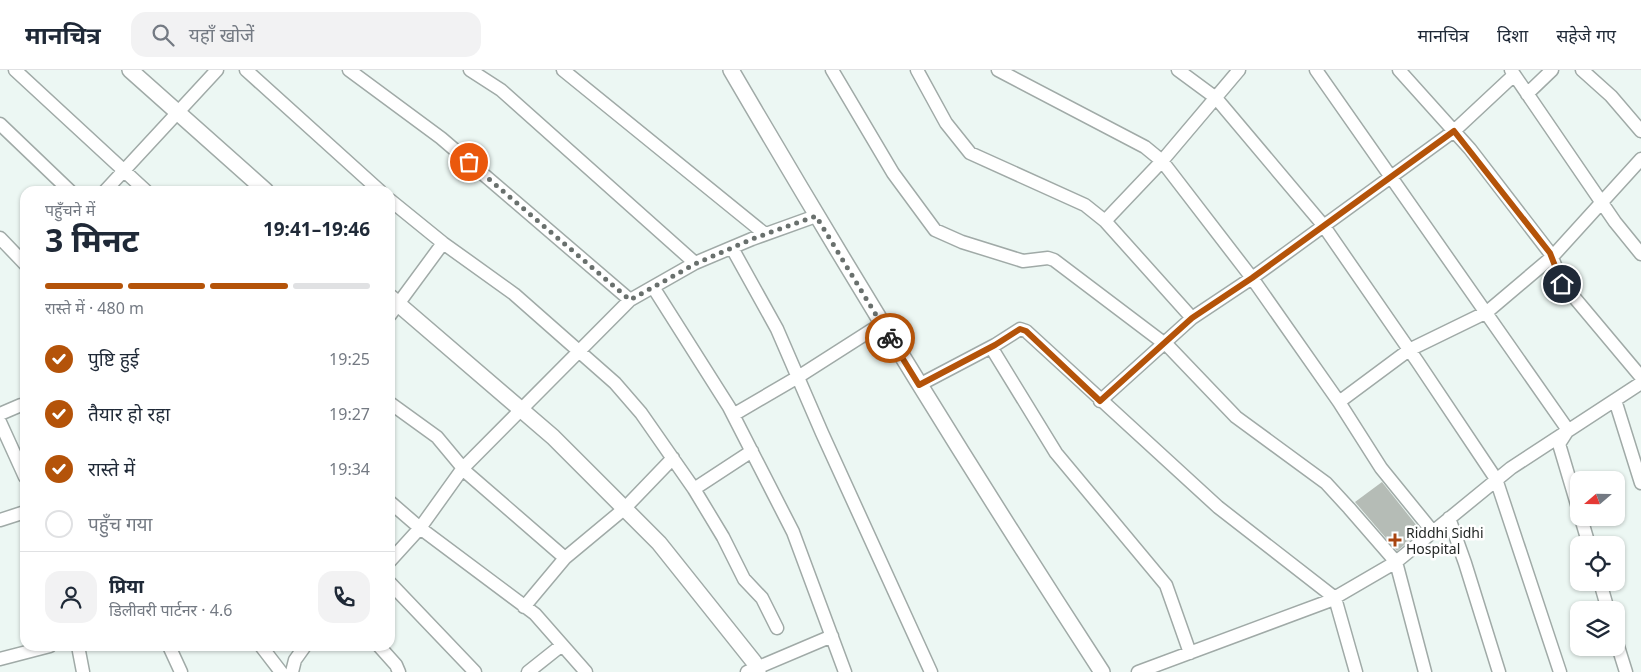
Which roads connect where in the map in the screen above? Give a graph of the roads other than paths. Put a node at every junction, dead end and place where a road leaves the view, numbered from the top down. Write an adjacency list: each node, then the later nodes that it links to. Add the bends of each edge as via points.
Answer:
1 (15, 70): 27 (street)
2 (130, 70): 21 (street)
3 (217, 70): 21 (street)
4 (246, 70): 33 (street)
5 (349, 70): 49 (street, via 441,138)
6 (470, 70): 46 (street, via 501,90)
7 (563, 70): 39 (street)
8 (832, 70): 55 (street, via 893,173 935,230 1024,261 1054,260)
9 (917, 70): 37 (street, via 946,123 970,153 1085,204)
10 (998, 70): 26 (street, via 1145,147)
11 (1178, 70): 20 (street)
12 (1239, 70): 20 (street)
13 (1316, 70): 28 (street)
14 (1399, 70): 23 (street)
15 (1552, 70): 19 (street)
16 (1582, 70): 24 (street, via 1611,96)
17 (733, 71): 36 (street)
18 (1512, 72): 19 (street); 23 (street)
19 (1527, 94): 34 (street)
20 (1216, 98): 26 (street); 38 (street)
21 (179, 114): 27 (street); 32 (street)
22 (0, 124): 29 (street)
23 (1454, 131): 28 (street); 44 (street)
24 (1641, 132)
25 (1641, 159): 34 (street)
26 (1162, 161): 37 (street); 47 (street)
27 (126, 171): 30 (street); 31 (street)
28 (1390, 178): 38 (street); 52 (street)
29 (65, 186)
30 (110, 186)
31 (141, 186)
32 (260, 186)
33 (374, 186)
34 (1601, 203): 43 (street); 44 (street)
35 (395, 204): 41 (street)
36 (816, 216): 39 (street); 54 (street)
37 (1105, 221): 53 (street)
38 (1322, 225): 47 (street); 58 (street)
39 (765, 234): 42 (street)
40 (0, 238): 45 (street)
41 (443, 243): 50 (street); 57 (street, via 514,294)
42 (732, 248): 46 (street); 59 (street, via 777,329)
43 (1641, 254)
44 (1552, 257): 52 (street); 60 (street, via 1562,284)
45 (20, 259)
46 (695, 264): 48 (street)
47 (1252, 278): 53 (street); 65 (street)
48 (653, 286): 49 (street); 70 (street)
49 (630, 300): 57 (street)
50 (395, 303)
51 (395, 307): 68 (street)
52 (1487, 312): 58 (street); 72 (street)
53 (1192, 318): 55 (street)
54 (882, 324): 59 (street); 62 (street)
55 (1165, 344): 64 (street); 90 (street, via 1236,417 1326,483)
56 (992, 347): 62 (street); 64 (street, via 1020,329 1026,331); 103 (street, via 1056,453 1166,585)
57 (579, 350): 68 (street); 74 (street, via 615,383)
58 (1409, 350): 65 (street); 77 (street)
59 (798, 377): 70 (street); 116 (street)
60 (1641, 377)
61 (1641, 383): 63 (street)
62 (919, 385): 117 (street)
63 (1615, 400): 72 (street); 79 (street)
64 (1100, 401): 92 (street, via 1218,507)
65 (1339, 402): 87 (street, via 1381,468)
66 (20, 405): 69 (street)
67 (395, 408): 76 (street, via 437,437)
68 (520, 410): 76 (street); 82 (street)
69 (0, 414)
70 (733, 415): 73 (street)
71 (0, 422): 75 (street)
72 (1568, 430): 77 (street); 78 (street, via 1559,444)
73 (752, 451): 80 (street); 95 (street, via 793,532)
74 (673, 458): 80 (street); 82 (street)
75 (20, 466)
76 (463, 468): 86 (street); 89 (street)
77 (1496, 479): 84 (street); 122 (street)
78 (1570, 481)
79 (1641, 483)
80 (694, 489): 94 (street, via 744,579 762,598)
81 (395, 506): 86 (street)
82 (624, 509): 89 (street); 106 (street, via 659,543)
83 (20, 514): 85 (street)
84 (1449, 518): 87 (street); 121 (street)
85 (0, 520)
86 (420, 528): 88 (street); 93 (street)
87 (1432, 532): 90 (street)
88 (395, 556)
89 (566, 558): 93 (street)
90 (1396, 562): 92 (street); 120 (street)
91 (395, 588): 112 (street)
92 (1335, 598): 103 (street); 119 (street)
93 (524, 606): 96 (street)
94 (777, 628)
95 (832, 636): 106 (street); 115 (street)
96 (562, 645): 113 (street); 114 (street)
97 (32, 651): 105 (street)
98 (79, 651): 107 (street)
99 (171, 651): 108 (street)
100 (265, 651): 109 (street)
101 (301, 651): 110 (street)
102 (383, 651): 111 (street)
103 (1190, 653): 118 (street)
104 (1621, 656): 123 (street)
105 (0, 660)
106 (754, 670)
107 (84, 672)
108 (180, 672)
109 (281, 672)
110 (292, 672)
111 (399, 672)
112 (474, 672)
113 (528, 672)
114 (586, 672)
115 (845, 672)
116 (931, 672)
117 (1102, 672)
118 (1138, 672)
119 (1356, 672)
120 (1425, 672)
121 (1499, 672)
122 (1560, 672)
123 (1626, 672)

